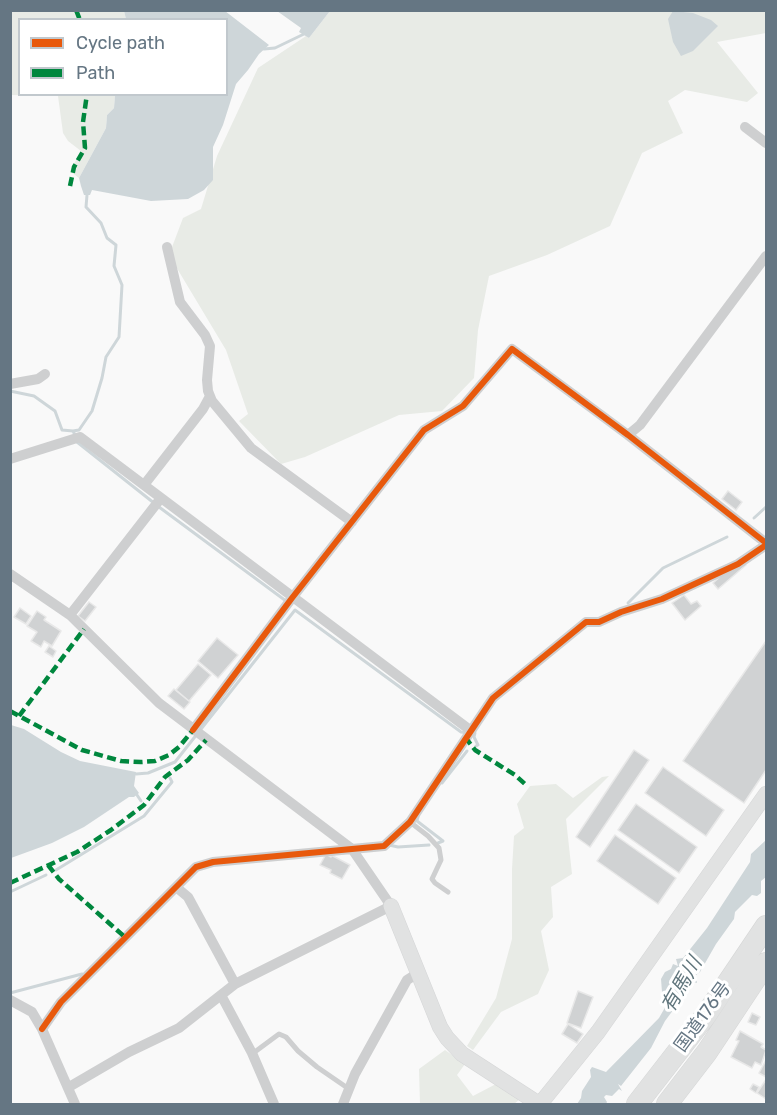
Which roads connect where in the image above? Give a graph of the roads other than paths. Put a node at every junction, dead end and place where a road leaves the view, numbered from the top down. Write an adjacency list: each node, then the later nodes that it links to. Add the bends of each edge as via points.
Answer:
1 (746, 128): 2 (street)
2 (766, 143)
3 (167, 248): 7 (street, via 180,302 210,346)
4 (766, 256): 8 (street, via 640,425)
5 (45, 374): 6 (street)
6 (10, 384)
7 (210, 396): 10 (street); 12 (street, via 251,448)
8 (628, 435): 12 (street, via 512,349 463,406 424,430); 13 (street)
9 (10, 459): 10 (street, via 80,437)
10 (144, 485): 11 (street)
11 (161, 498): 15 (street); 16 (street)
12 (352, 522): 15 (street)
13 (766, 544): 18 (street, via 738,564 662,599 599,622 586,622 493,698)
14 (10, 574): 16 (street)
15 (292, 598): 17 (street); 18 (street)
16 (70, 615): 17 (street, via 159,703)
17 (193, 730): 21 (street)
18 (469, 731): 20 (street)
19 (766, 794): 38 (street, via 611,1013)
20 (410, 822): 21 (street, via 386,844); 23 (lane, via 439,848 441,860 432,879)
21 (352, 849): 22 (street, via 213,862 196,867); 24 (street)
22 (179, 889): 28 (street, via 188,897); 31 (street, via 61,1002)
23 (448, 892)
24 (391, 906): 27 (street); 28 (street)
25 (766, 926): 39 (highway, 国道176号, via 706,1015)
26 (766, 963): 40 (highway, 国道176号)
27 (418, 973): 34 (street, via 407,980); 38 (street, via 447,1038 462,1054)
28 (235, 984): 29 (street)
29 (221, 995): 32 (street); 33 (street, via 179,1028)
30 (10, 1000): 31 (street, via 32,1012)
31 (42, 1029): 33 (street)
32 (252, 1054): 34 (lane, via 279,1034 317,1068); 36 (street)
33 (69, 1087): 35 (street)
34 (349, 1089): 37 (street)
35 (74, 1104)
36 (274, 1104)
37 (343, 1104)
38 (539, 1104)
39 (637, 1104)
40 (667, 1104)

